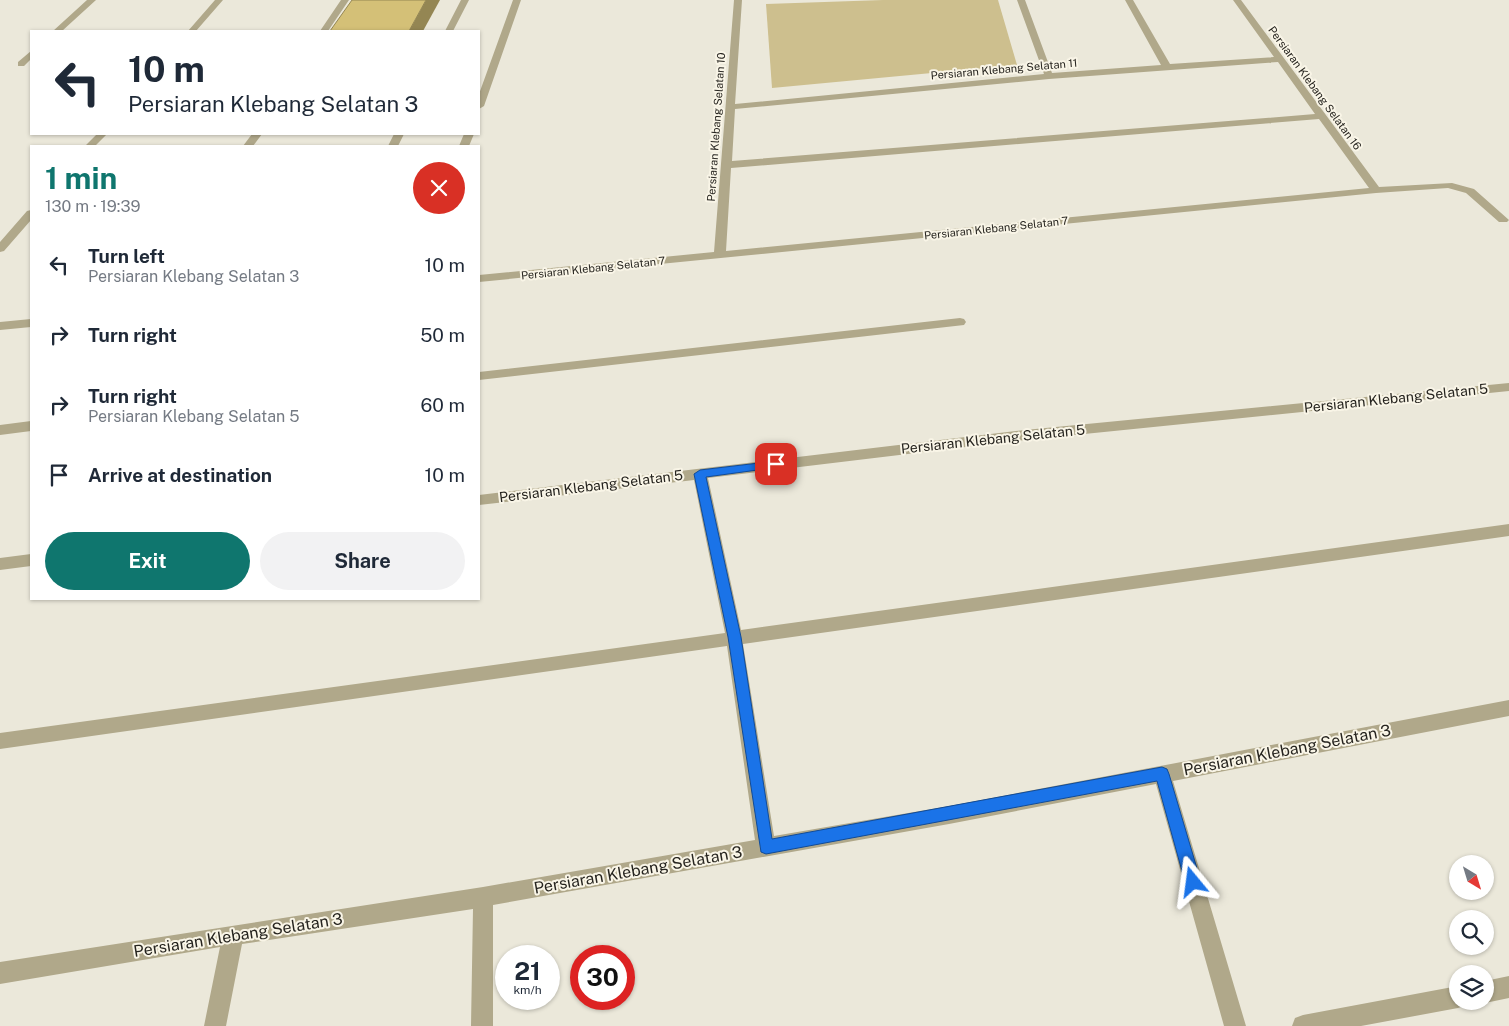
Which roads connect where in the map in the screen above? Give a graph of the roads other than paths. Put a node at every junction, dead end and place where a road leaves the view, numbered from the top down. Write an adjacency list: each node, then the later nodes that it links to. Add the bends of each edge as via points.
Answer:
1 (92, 0): 10 (street)
2 (220, 0): 11 (street)
3 (345, 0): 12 (street)
4 (465, 0): 13 (street)
5 (517, 0): 19 (street)
6 (738, 0): 20 (street, Persiaran Klebang Selatan 10)
7 (1021, 0): 18 (street)
8 (1129, 0): 17 (street)
9 (1236, 0): 15 (street, Persiaran Klebang Selatan 16)
10 (58, 30)
11 (193, 30)
12 (325, 30)
13 (450, 30)
14 (30, 55): 16 (street)
15 (1280, 59): 17 (street, Persiaran Klebang Selatan 11); 21 (street, Persiaran Klebang Selatan 16)
16 (21, 64)
17 (1167, 67): 18 (street, Persiaran Klebang Selatan 11)
18 (1049, 76): 20 (street, Persiaran Klebang Selatan 11)
19 (480, 103)
20 (730, 107): 24 (street, Persiaran Klebang Selatan 10)
21 (1322, 116): 24 (street); 25 (street, Persiaran Klebang Selatan 16)
22 (101, 135): 23 (street)
23 (91, 145)
24 (726, 165): 29 (street, Persiaran Klebang Selatan 10)
25 (1376, 190): 27 (street, Persiaran Klebang Selatan 7, via 1448,185 1470,192); 29 (street, Persiaran Klebang Selatan 7)
26 (30, 214): 28 (street)
27 (1507, 222)
28 (0, 249)
29 (720, 255): 30 (street, Persiaran Klebang Selatan 7)
30 (480, 279)
31 (960, 322): 34 (street)
32 (30, 323): 33 (street)
33 (0, 326)
34 (480, 376)
35 (1509, 387): 38 (street, Persiaran Klebang Selatan 5, via 1024,435)
36 (30, 426): 37 (street)
37 (0, 430)
38 (700, 474): 39 (street, Persiaran Klebang Selatan 5); 43 (street)
39 (480, 500)
40 (1509, 530): 43 (street)
41 (30, 560): 42 (street)
42 (0, 564)
43 (734, 637): 45 (street); 47 (street)
44 (1509, 708): 46 (street, Persiaran Klebang Selatan 3)
45 (0, 742)
46 (1162, 774): 47 (street, Persiaran Klebang Selatan 3); 56 (street)
47 (766, 847): 48 (street, Persiaran Klebang Selatan 3)
48 (483, 897): 49 (street, Persiaran Klebang Selatan 3); 55 (street)
49 (233, 935): 50 (street, Persiaran Klebang Selatan 3); 54 (street)
50 (0, 973)
51 (1509, 987): 52 (street)
52 (1494, 990)
53 (1449, 999): 57 (street)
54 (215, 1026)
55 (482, 1026)
56 (1235, 1026)
57 (1303, 1026)

